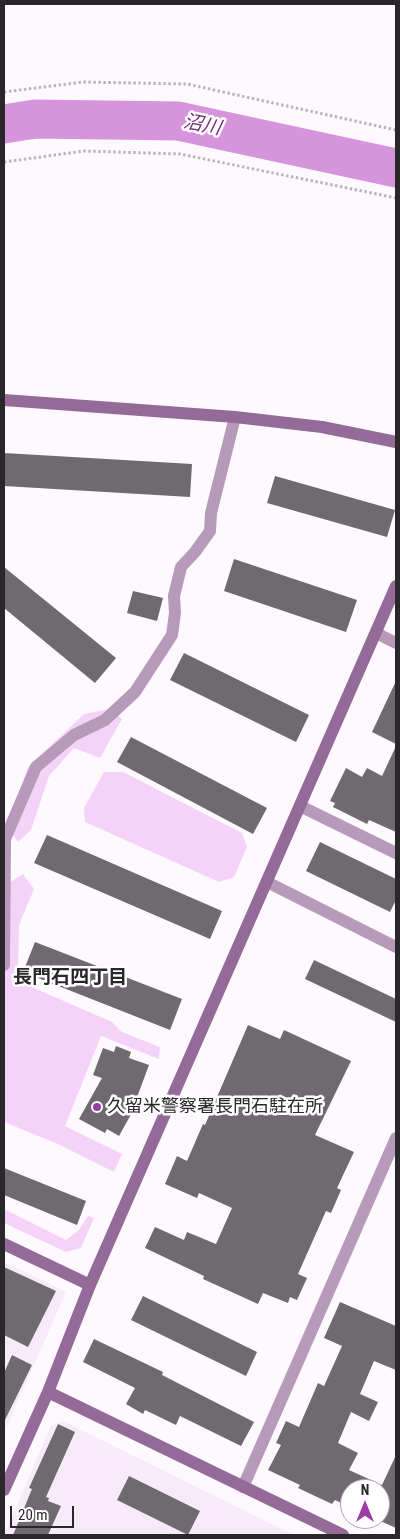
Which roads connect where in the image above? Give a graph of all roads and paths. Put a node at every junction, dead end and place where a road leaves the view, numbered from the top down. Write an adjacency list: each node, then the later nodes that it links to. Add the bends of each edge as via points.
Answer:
1 (4, 92): 2 (path, via 83,82 187,84)
2 (396, 130)
3 (4, 162): 4 (path, via 84,151 180,154)
4 (396, 198)
5 (4, 400): 6 (street)
6 (235, 418): 7 (street, via 322,427); 15 (street, via 211,514 210,531 181,567 174,596 172,635 135,692 105,720 74,735 36,767 5,839)
7 (396, 442)
8 (396, 586): 9 (street)
9 (376, 633): 10 (street); 11 (street)
10 (396, 643)
11 (300, 806): 12 (street); 13 (street)
12 (396, 853)
13 (267, 882): 14 (street); 18 (street)
14 (396, 947)
15 (4, 966)
16 (396, 1138): 20 (street)
17 (4, 1244): 18 (street)
18 (90, 1285): 19 (street)
19 (48, 1392): 20 (street); 21 (street)
20 (243, 1486): 22 (street)
21 (4, 1489)
22 (343, 1535)

